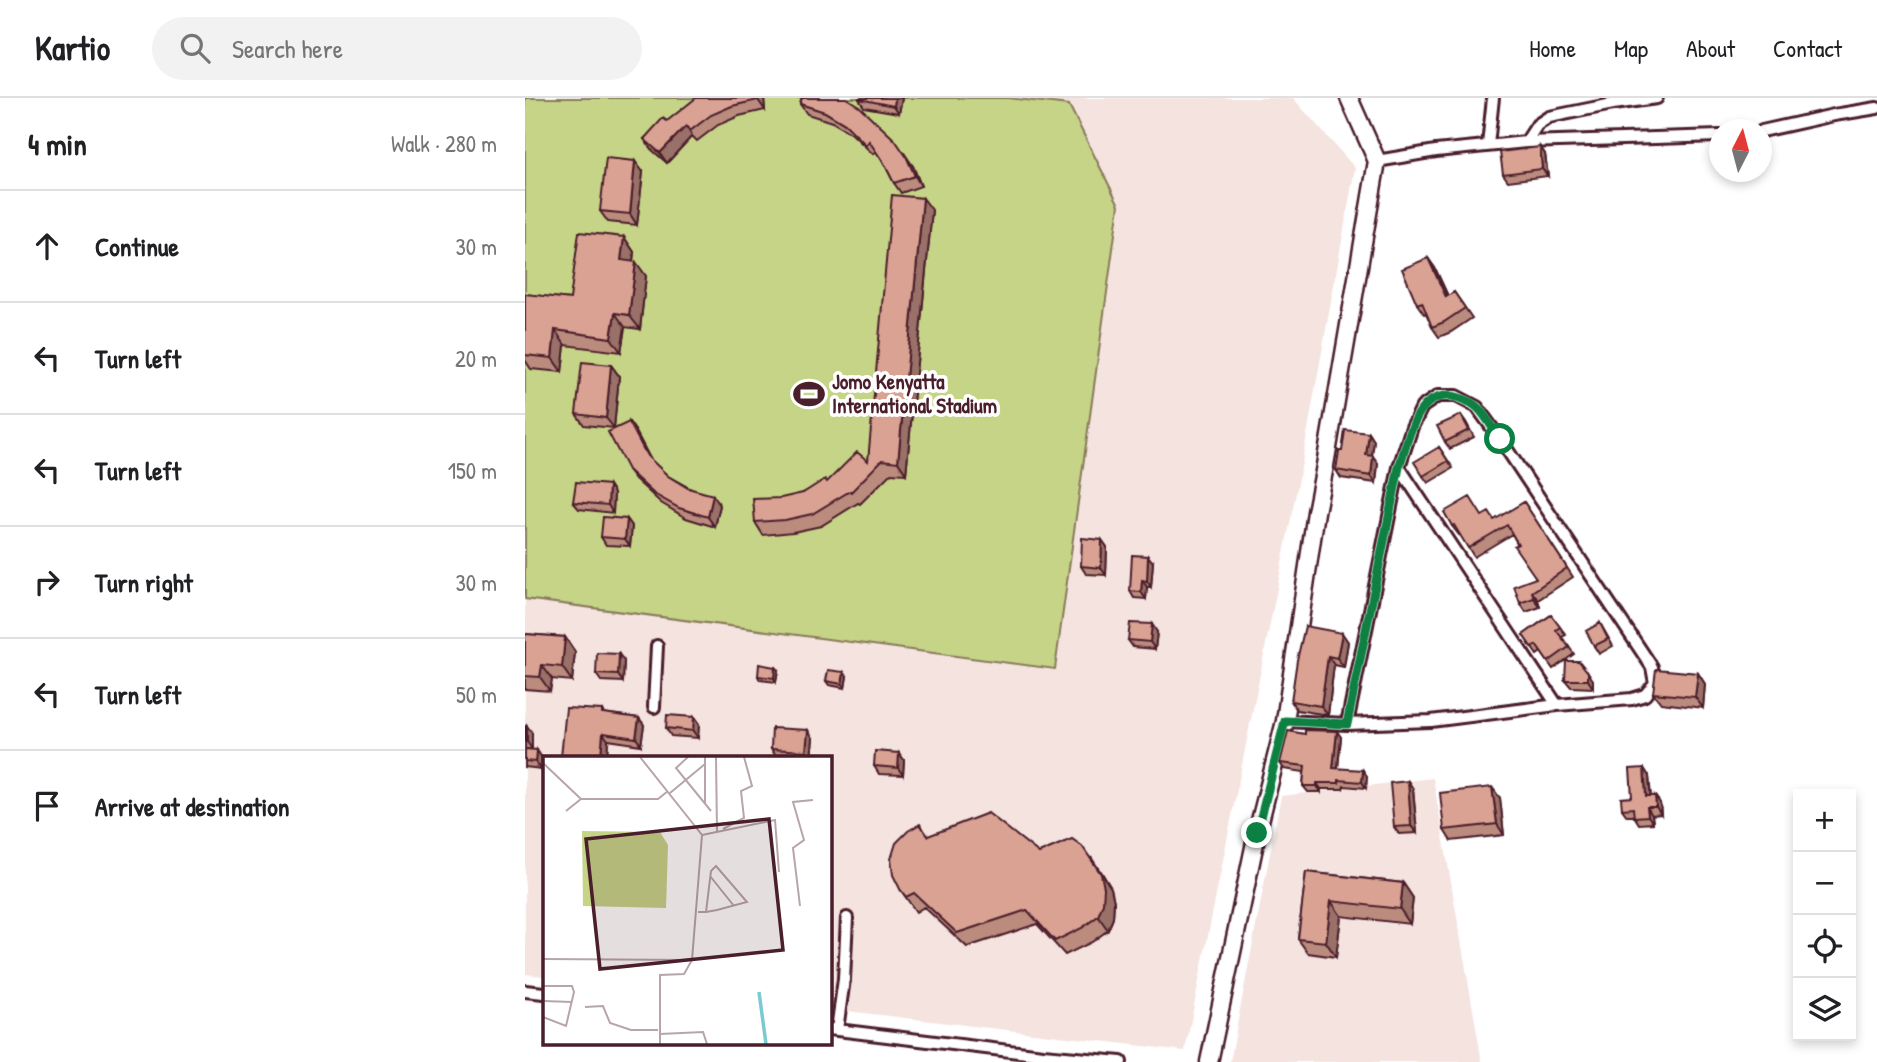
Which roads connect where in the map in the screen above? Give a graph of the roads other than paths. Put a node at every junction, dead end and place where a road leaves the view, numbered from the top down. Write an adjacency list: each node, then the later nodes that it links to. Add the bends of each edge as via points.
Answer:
1 (1349, 98): 9 (street)
2 (1493, 98): 8 (street)
3 (1657, 98): 7 (street, via 1549,117 1537,125)
4 (1877, 108): 5 (street)
5 (1772, 129)
6 (1709, 136): 7 (street)
7 (1527, 142): 8 (street)
8 (1488, 145): 9 (street)
9 (1377, 161): 14 (street)
10 (1399, 467): 12 (street); 12 (street, via 1422,407 1439,396 1456,396 1477,407 1652,667 1655,683 1645,695); 15 (street)
11 (657, 646): 13 (street)
12 (1557, 705): 15 (street, via 1431,721)
13 (654, 707)
14 (1285, 721): 15 (street); 21 (street)
15 (1347, 724)
16 (847, 918): 19 (street, via 844,979)
17 (525, 991): 18 (street)
18 (543, 993)
19 (833, 1029): 20 (street)
20 (1121, 1062)
21 (1209, 1062)

